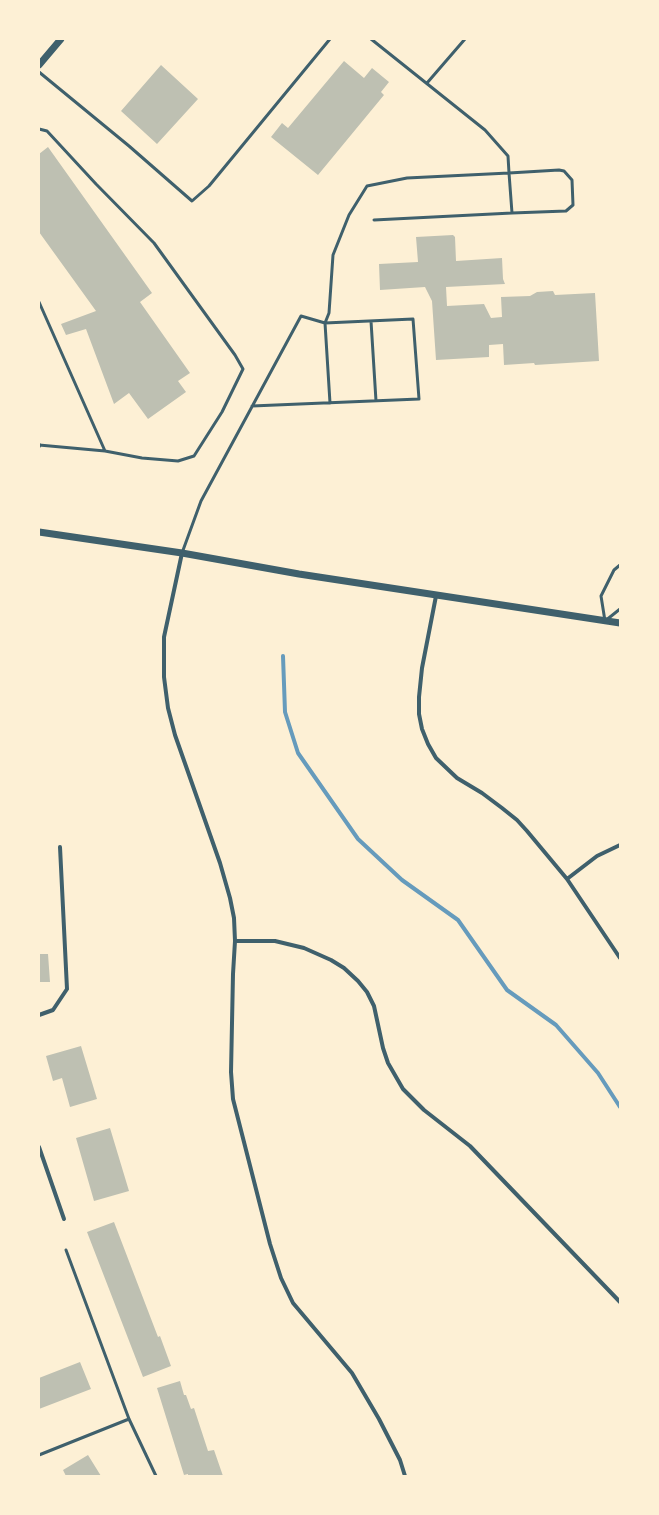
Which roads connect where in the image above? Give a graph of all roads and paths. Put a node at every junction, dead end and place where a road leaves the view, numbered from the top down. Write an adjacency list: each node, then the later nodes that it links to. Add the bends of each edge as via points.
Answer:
1 (61, 39): 5 (street)
2 (330, 39): 6 (lane, via 209,186 192,201)
3 (371, 39): 7 (lane)
4 (465, 39): 7 (lane)
5 (39, 65)
6 (39, 72)
7 (427, 83): 9 (lane, via 485,130 508,156)
8 (39, 129): 19 (lane, via 47,131 154,243 243,369 222,412 194,456 178,460 142,458)
9 (509, 173): 10 (lane); 10 (lane, via 559,170 564,171 572,180 573,205 566,211); 14 (lane, via 407,178 367,186 349,215 333,254 329,313)
10 (512, 213): 11 (lane)
11 (374, 220)
12 (39, 302): 19 (lane)
13 (371, 321): 14 (lane); 15 (lane); 15 (lane, via 413,320 419,399)
14 (325, 323): 16 (lane); 17 (lane, via 300,316)
15 (376, 401): 16 (lane)
16 (330, 403): 17 (lane)
17 (252, 406): 21 (lane, via 201,501)
18 (39, 445): 19 (lane)
19 (105, 451)
20 (39, 532): 21 (street)
21 (182, 553): 23 (street); 30 (street, via 164,637 165,692 175,735 230,898)
22 (620, 565): 25 (lane, via 614,570 601,596)
23 (436, 596): 25 (street); 29 (street, via 419,697 419,714 428,744 436,758 456,778 517,820)
24 (620, 609): 25 (lane)
25 (605, 621): 26 (street)
26 (620, 623)
27 (620, 845): 29 (street, via 597,856)
28 (60, 847): 32 (street, via 67,989 53,1010)
29 (567, 879): 31 (street)
30 (235, 941): 36 (street, via 275,941 304,948 331,960 358,981 374,1006 388,1063 403,1089 424,1110 470,1146); 40 (street, via 232,974 233,1098 274,1258 293,1303 352,1373 368,1399 400,1460)
31 (620, 958)
32 (39, 1015)
33 (39, 1147): 34 (street)
34 (64, 1220)
35 (66, 1250): 37 (lane)
36 (620, 1302)
37 (129, 1419): 38 (lane); 39 (lane)
38 (39, 1455)
39 (156, 1476)
40 (405, 1476)

